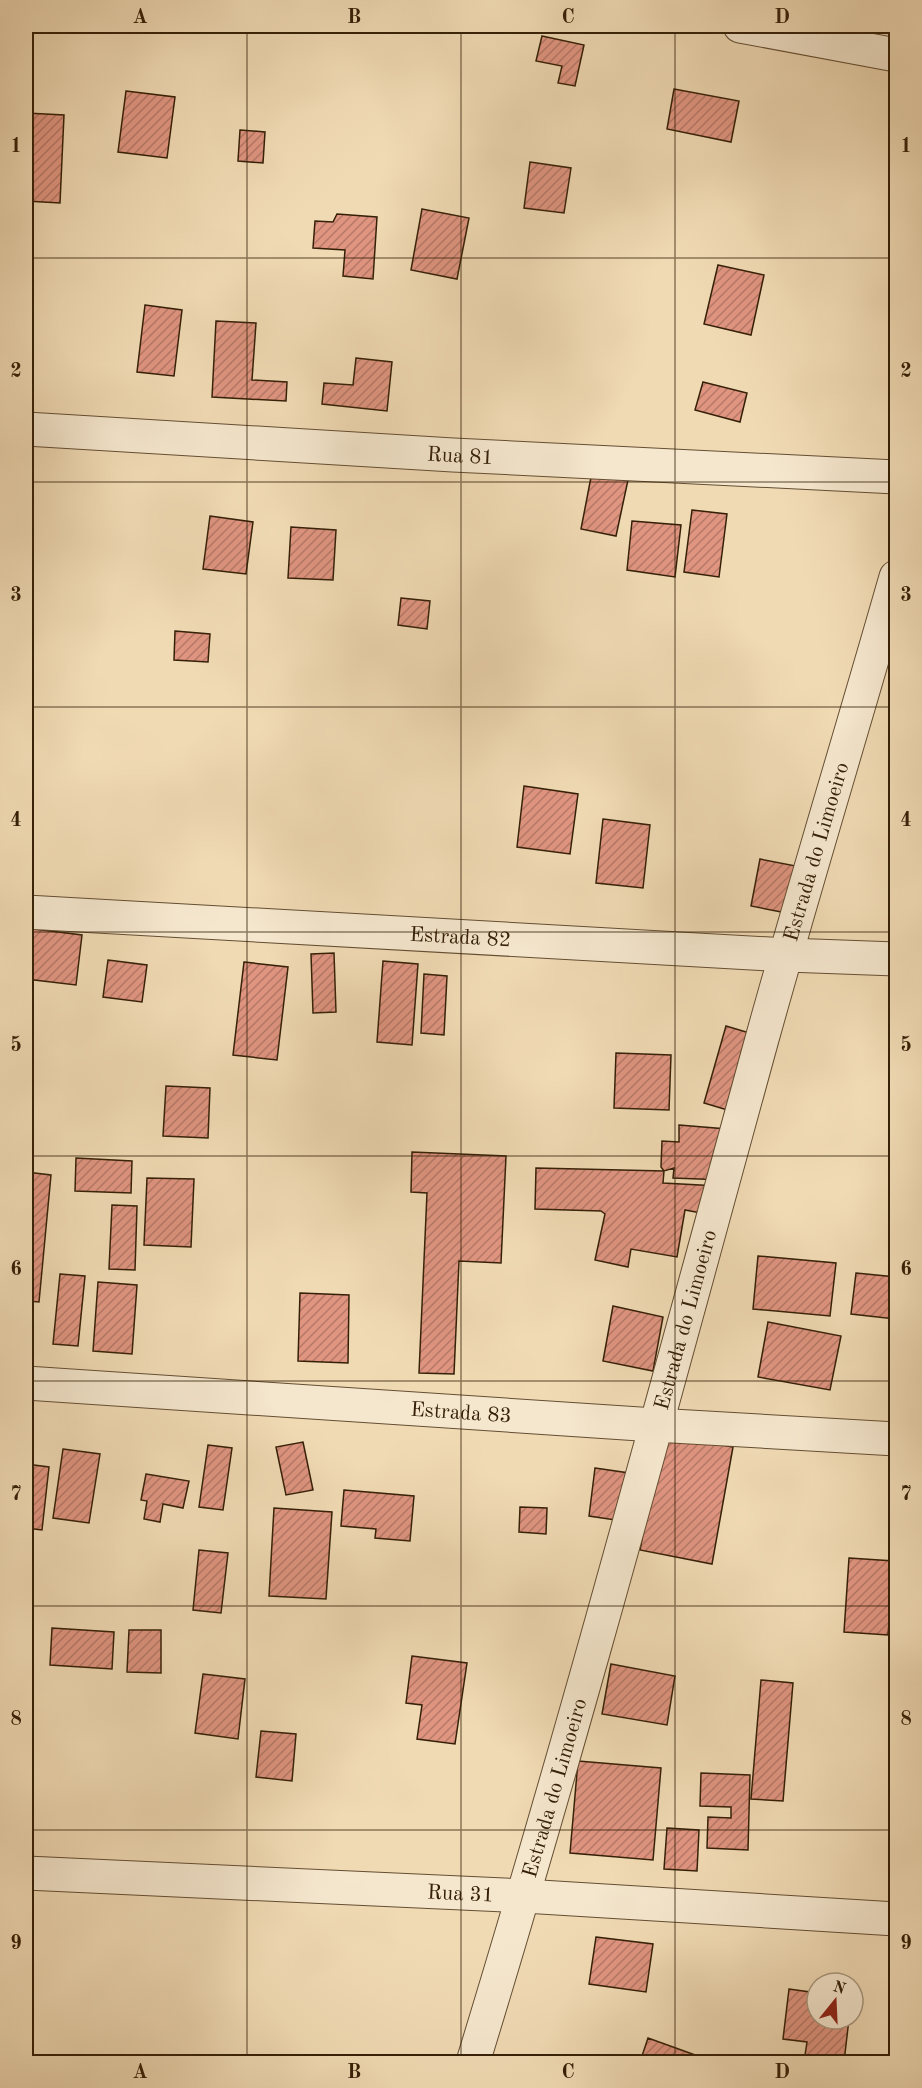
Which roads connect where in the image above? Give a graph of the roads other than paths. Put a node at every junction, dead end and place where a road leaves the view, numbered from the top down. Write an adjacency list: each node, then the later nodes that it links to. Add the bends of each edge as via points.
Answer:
1 (740, 26): 2 (street)
2 (897, 55)
3 (26, 429): 4 (street, Rua 81)
4 (897, 477)
5 (897, 577): 7 (street, Estrada do Limoeiro)
6 (26, 912): 7 (street, Estrada 82)
7 (787, 955): 8 (street, Estrada 82); 10 (street, Estrada do Limoeiro)
8 (897, 959)
9 (26, 1383): 10 (street, Estrada 83)
10 (656, 1425): 11 (street, Estrada 83); 13 (street, Estrada do Limoeiro)
11 (897, 1439)
12 (26, 1873): 13 (street, Rua 31)
13 (524, 1896): 14 (street, Rua 31); 15 (street, Estrada do Limoeiro)
14 (897, 1919)
15 (473, 2062)

